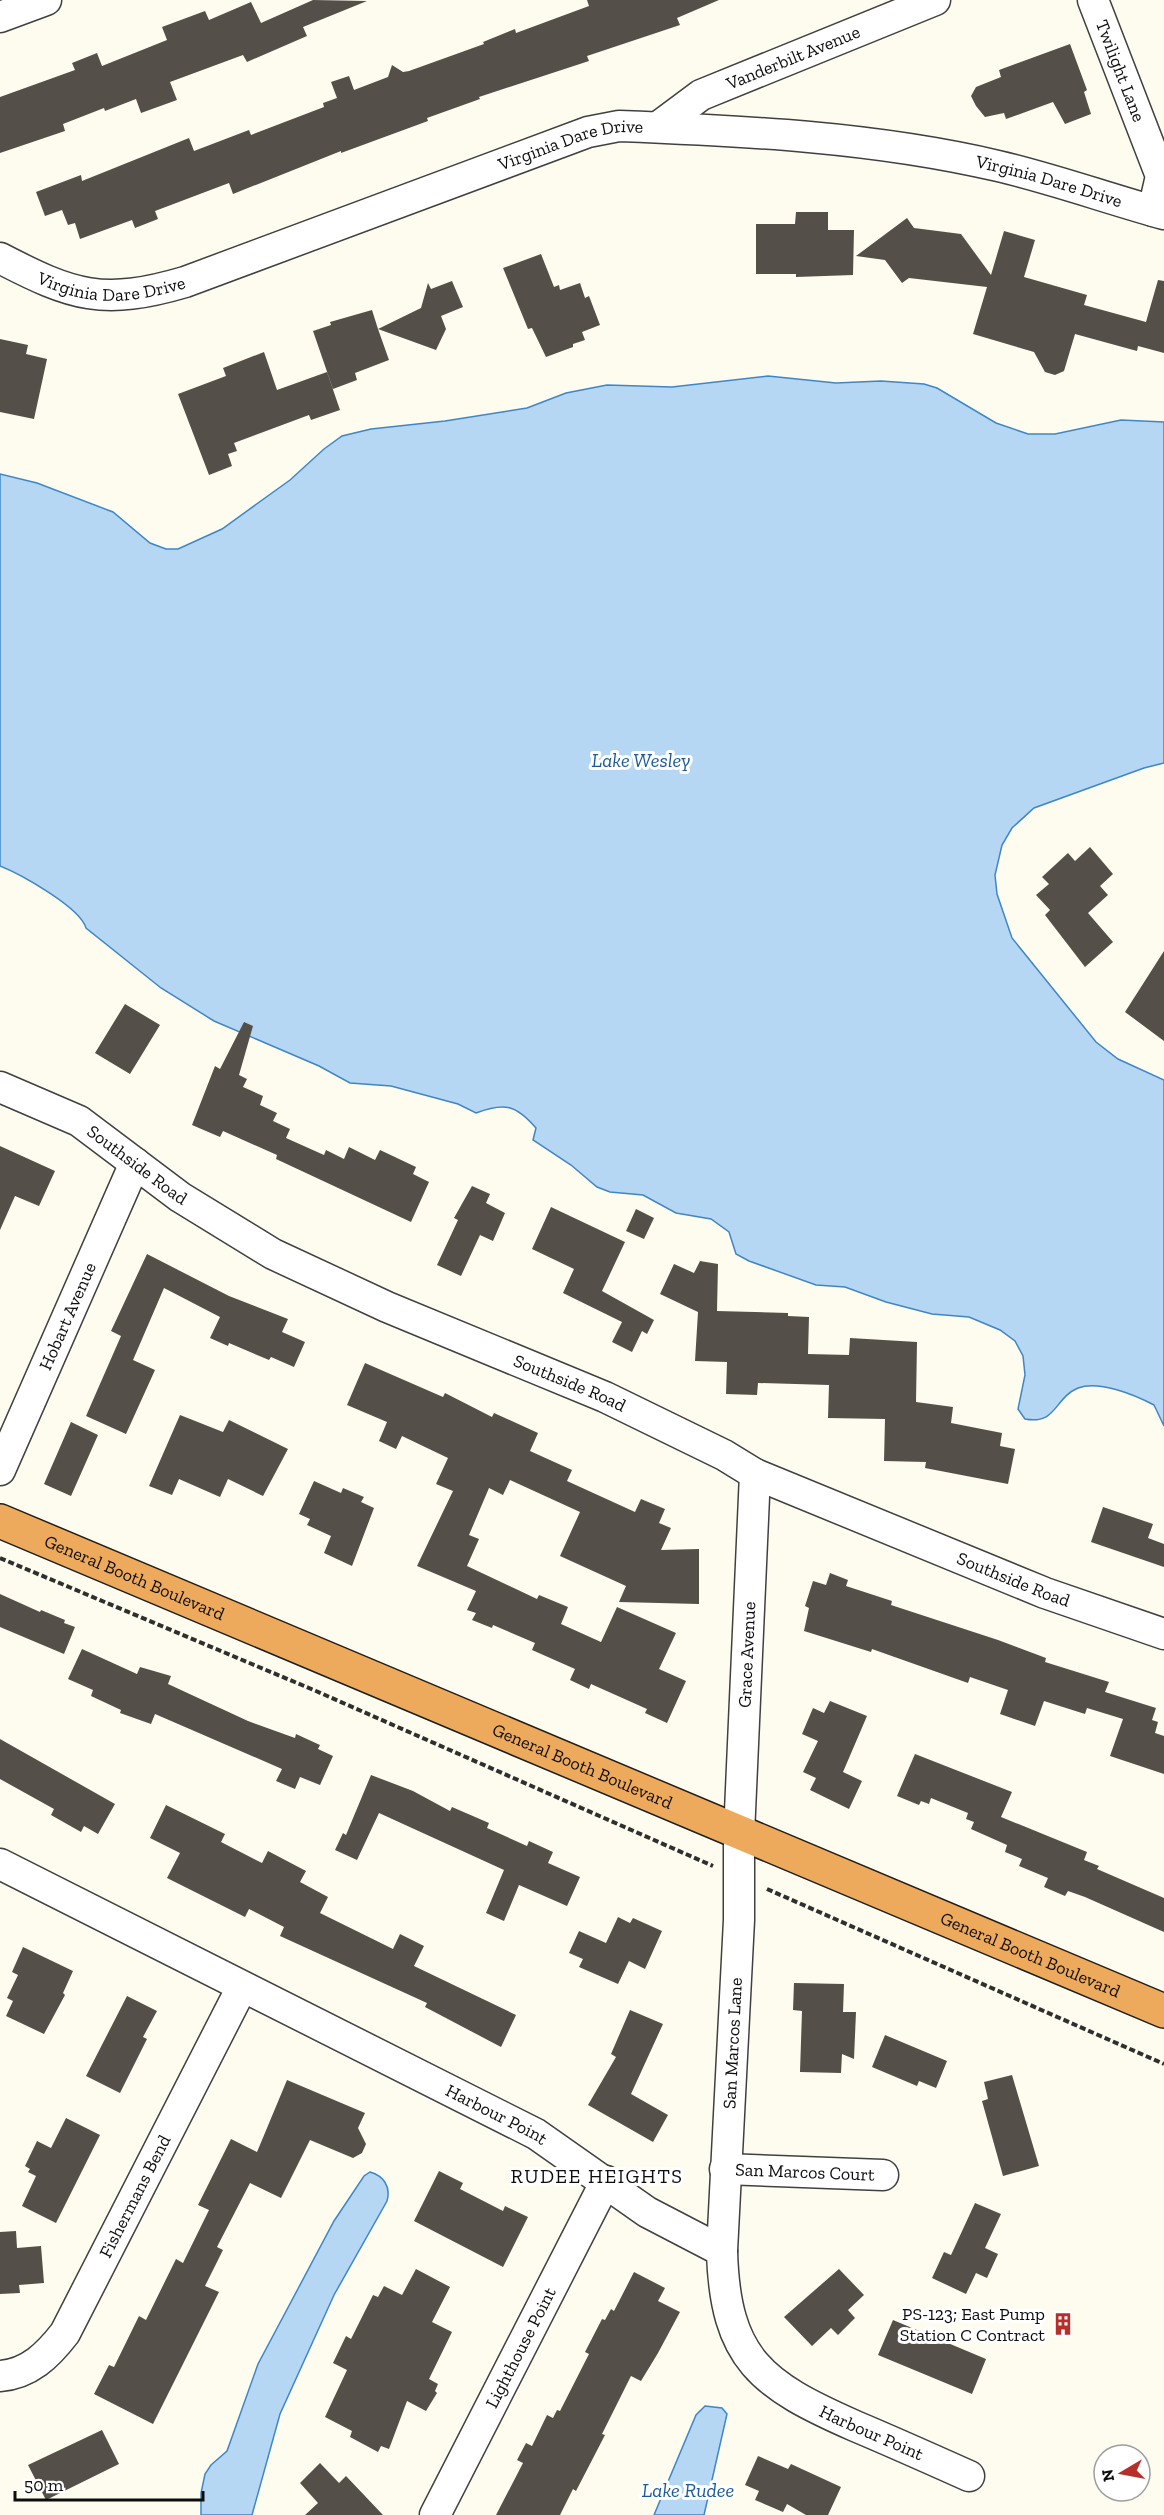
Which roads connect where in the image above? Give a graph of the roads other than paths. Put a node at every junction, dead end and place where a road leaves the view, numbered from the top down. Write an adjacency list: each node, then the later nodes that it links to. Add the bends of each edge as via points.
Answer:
1 (46, 0): 4 (street)
2 (935, 0): 5 (street, Vanderbilt Avenue, via 701,94)
3 (1093, 0): 6 (street, Twilight Lane, via 1161,176)
4 (0, 17)
5 (658, 127): 6 (street, Virginia Dare Drive, via 840,139 900,148 998,166); 7 (street, Virginia Dare Drive, via 619,126 588,132 150,293 116,297 81,293 42,280)
6 (1158, 212)
7 (0, 258)
8 (0, 1087): 9 (street, Southside Road, via 79,1121)
9 (135, 1163): 10 (street, Hobart Avenue); 11 (street, Southside Road, via 223,1225 282,1258 605,1397)
10 (0, 1470)
11 (755, 1474): 13 (street, Southside Road, via 1045,1593); 14 (street, Grace Avenue)
12 (0, 1521): 14 (highway, General Booth Boulevard)
13 (1164, 1634)
14 (739, 1834): 17 (highway, General Booth Boulevard); 18 (street, San Marcos Lane)
15 (2, 1869): 16 (street, Harbour Point)
16 (242, 1987): 20 (street, Harbour Point, via 536,2134); 22 (street, Fishermans Bend, via 65,2333 47,2356 30,2367)
17 (1164, 2011)
18 (725, 2169): 19 (street, San Marcos Court); 21 (street, San Marcos Lane)
19 (883, 2175)
20 (606, 2181): 21 (street, Harbour Point, via 647,2212); 24 (street, Lighthouse Point)
21 (722, 2251): 23 (street, Harbour Point, via 726,2301 736,2332 751,2359 771,2382 802,2402)
22 (0, 2376)
23 (969, 2475)
24 (435, 2515)

